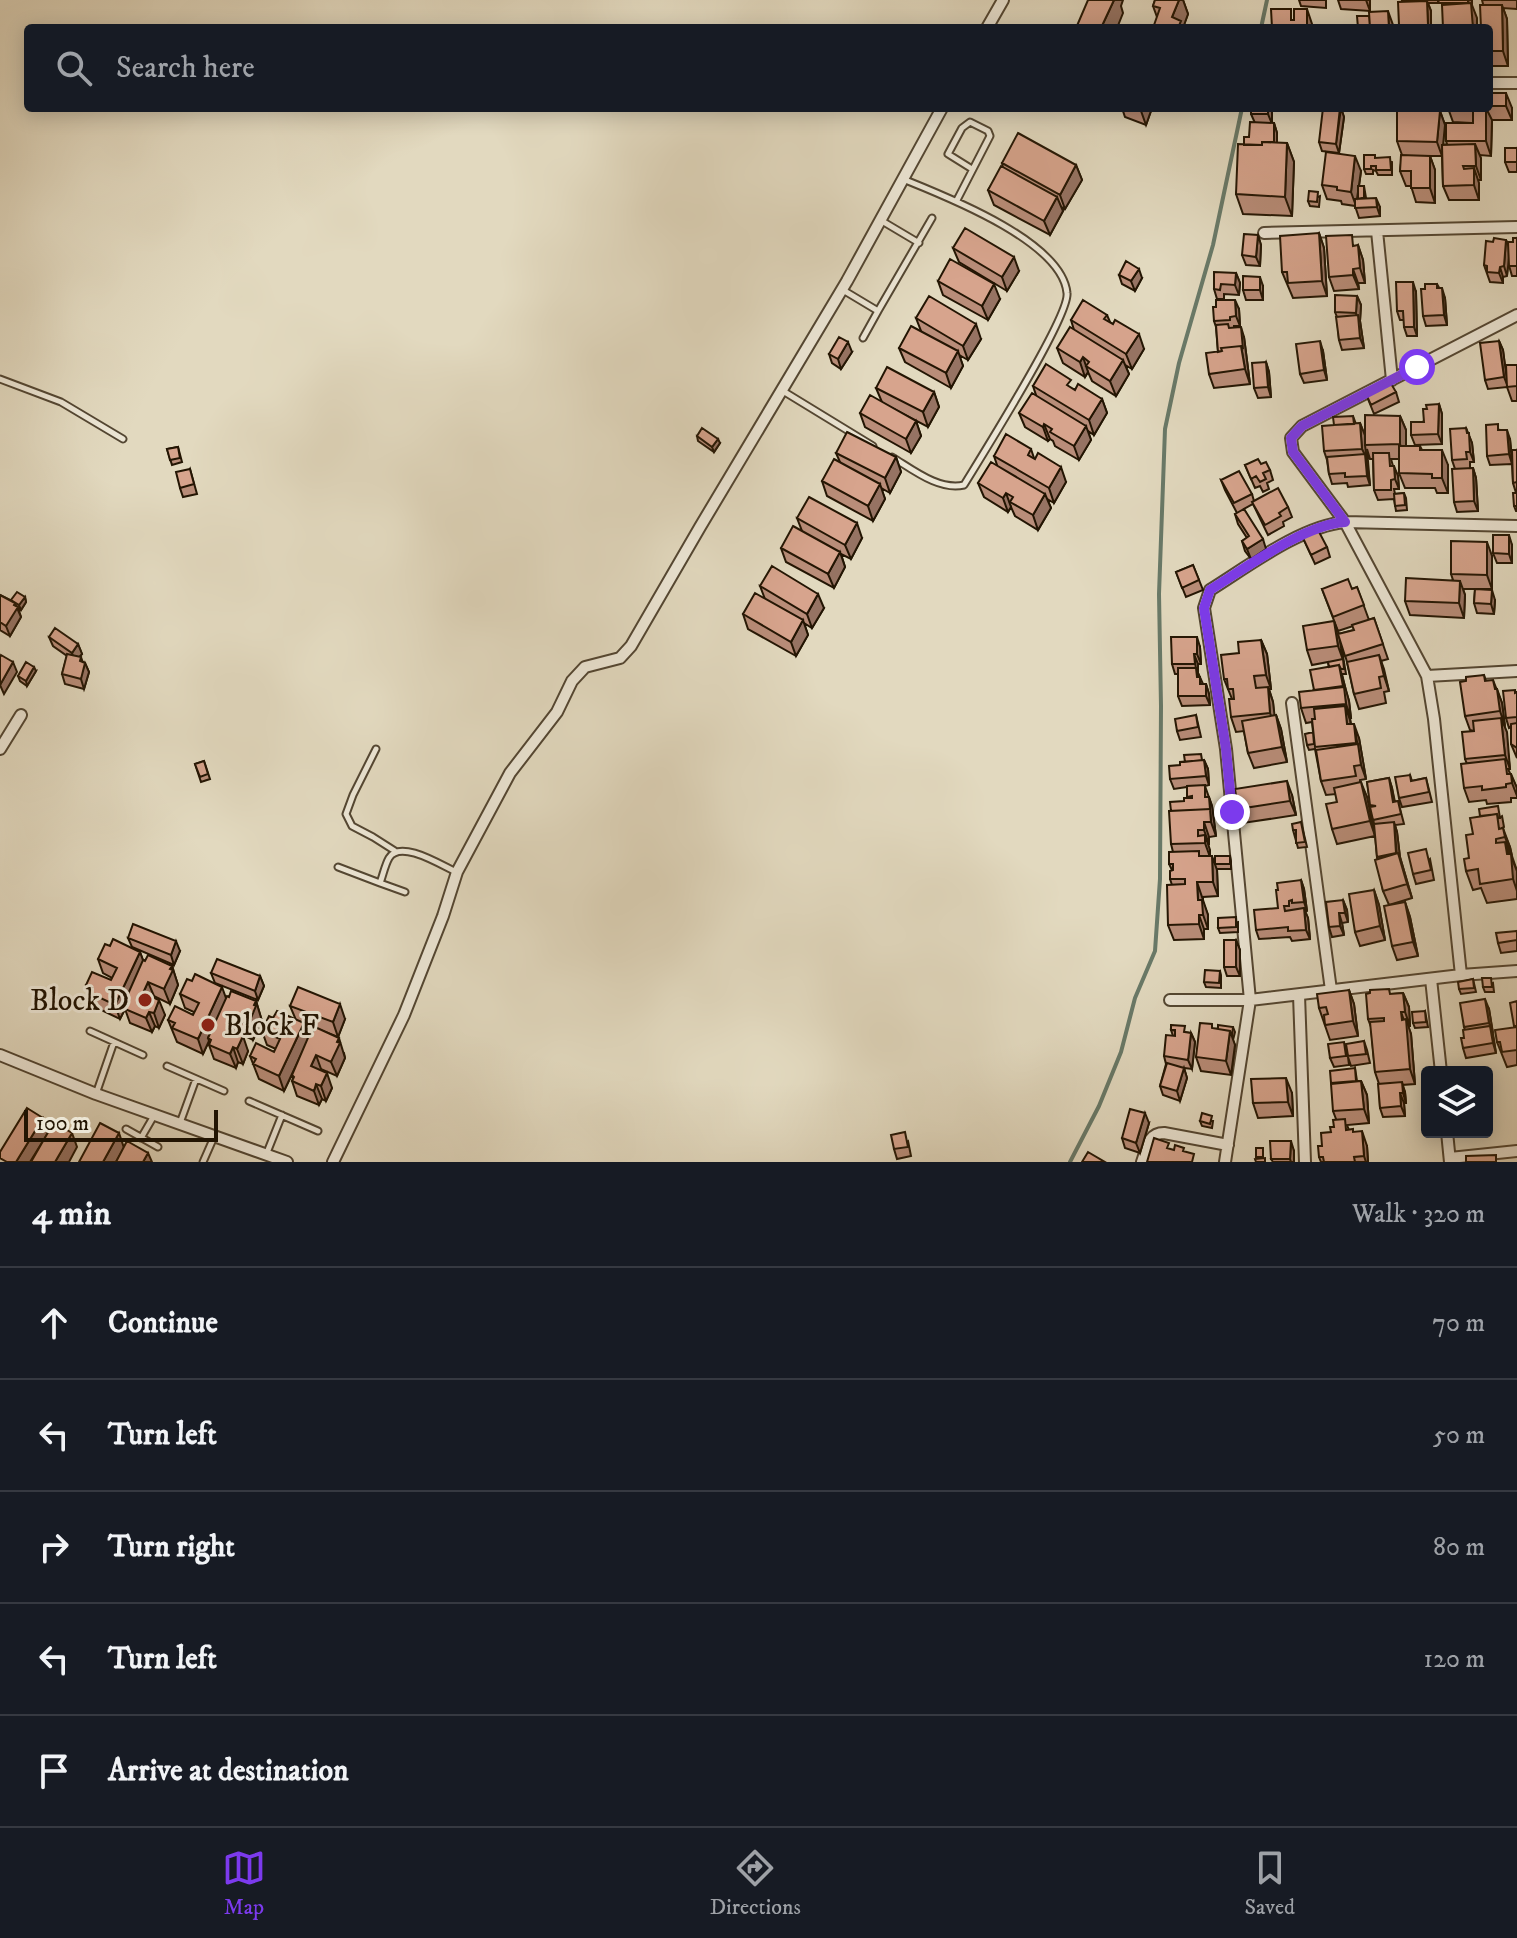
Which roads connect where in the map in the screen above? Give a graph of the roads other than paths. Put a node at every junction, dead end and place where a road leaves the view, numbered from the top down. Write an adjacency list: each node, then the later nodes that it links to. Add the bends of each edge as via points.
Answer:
1 (1003, 0): 2 (street)
2 (989, 24)
3 (1493, 83): 4 (street)
4 (1517, 83)
5 (940, 112): 7 (street)
6 (972, 169): 6 (lane, via 990,136 970,122 948,154); 8 (lane)
7 (903, 179): 8 (lane); 10 (street)
8 (957, 200): 24 (lane, via 1027,241 1063,277 1068,296 1052,334 964,485 940,484)
9 (932, 218): 14 (lane)
10 (881, 221): 14 (lane); 15 (street)
11 (1517, 227): 12 (street)
12 (1377, 231): 13 (street); 20 (street)
13 (1264, 233)
14 (919, 243): 16 (lane)
15 (842, 290): 16 (lane); 21 (street)
16 (878, 311): 18 (lane)
17 (1517, 315): 20 (street)
18 (863, 338)
19 (0, 379): 22 (lane, via 61,402)
20 (1392, 380): 25 (street, via 1302,426 1291,438 1293,452)
21 (782, 390): 23 (lane); 35 (street, via 631,646 620,658 585,667 572,681 557,712 510,773)
22 (123, 439)
23 (874, 446)
24 (887, 454)
25 (1345, 522): 26 (street); 28 (street); 44 (street, via 1299,536 1244,569 1210,590 1204,608 1226,749)
26 (1517, 526)
27 (1517, 671): 28 (street)
28 (1427, 676): 39 (street)
29 (1292, 703): 41 (street)
30 (21, 715): 31 (street)
31 (0, 749)
32 (376, 749): 33 (lane, via 346,814 352,826)
33 (395, 851): 35 (lane, via 414,853); 36 (lane)
34 (338, 867): 36 (lane)
35 (457, 872): 70 (street, via 404,1015)
36 (380, 883): 37 (lane)
37 (405, 892)
38 (1517, 971): 39 (street)
39 (1461, 975): 40 (street)
40 (1431, 979): 41 (street); 50 (street)
41 (1331, 990): 42 (street)
42 (1299, 995): 44 (street); 73 (street)
43 (1170, 1000): 44 (street)
44 (1250, 1000): 63 (street)
45 (90, 1031): 46 (lane)
46 (114, 1042): 48 (lane); 53 (lane)
47 (0, 1055): 53 (street)
48 (143, 1055)
49 (167, 1066): 51 (lane)
50 (1440, 1066)
51 (196, 1079): 52 (lane); 57 (lane)
52 (224, 1091)
53 (96, 1094): 55 (street)
54 (249, 1101): 56 (lane)
55 (155, 1114): 57 (street); 61 (lane)
56 (282, 1115): 59 (lane); 66 (lane)
57 (180, 1123): 60 (street)
58 (126, 1129): 61 (lane)
59 (318, 1131)
60 (215, 1136): 66 (street); 68 (lane)
61 (141, 1138): 64 (lane)
62 (1448, 1138): 67 (street)
63 (1228, 1145): 71 (street, via 1156,1133); 72 (street)
64 (158, 1147)
65 (1517, 1151): 67 (street)
66 (266, 1155): 69 (street)
67 (1450, 1160)
68 (203, 1162)
69 (287, 1162)
70 (333, 1162)
71 (1142, 1162)
72 (1225, 1162)
73 (1305, 1162)

